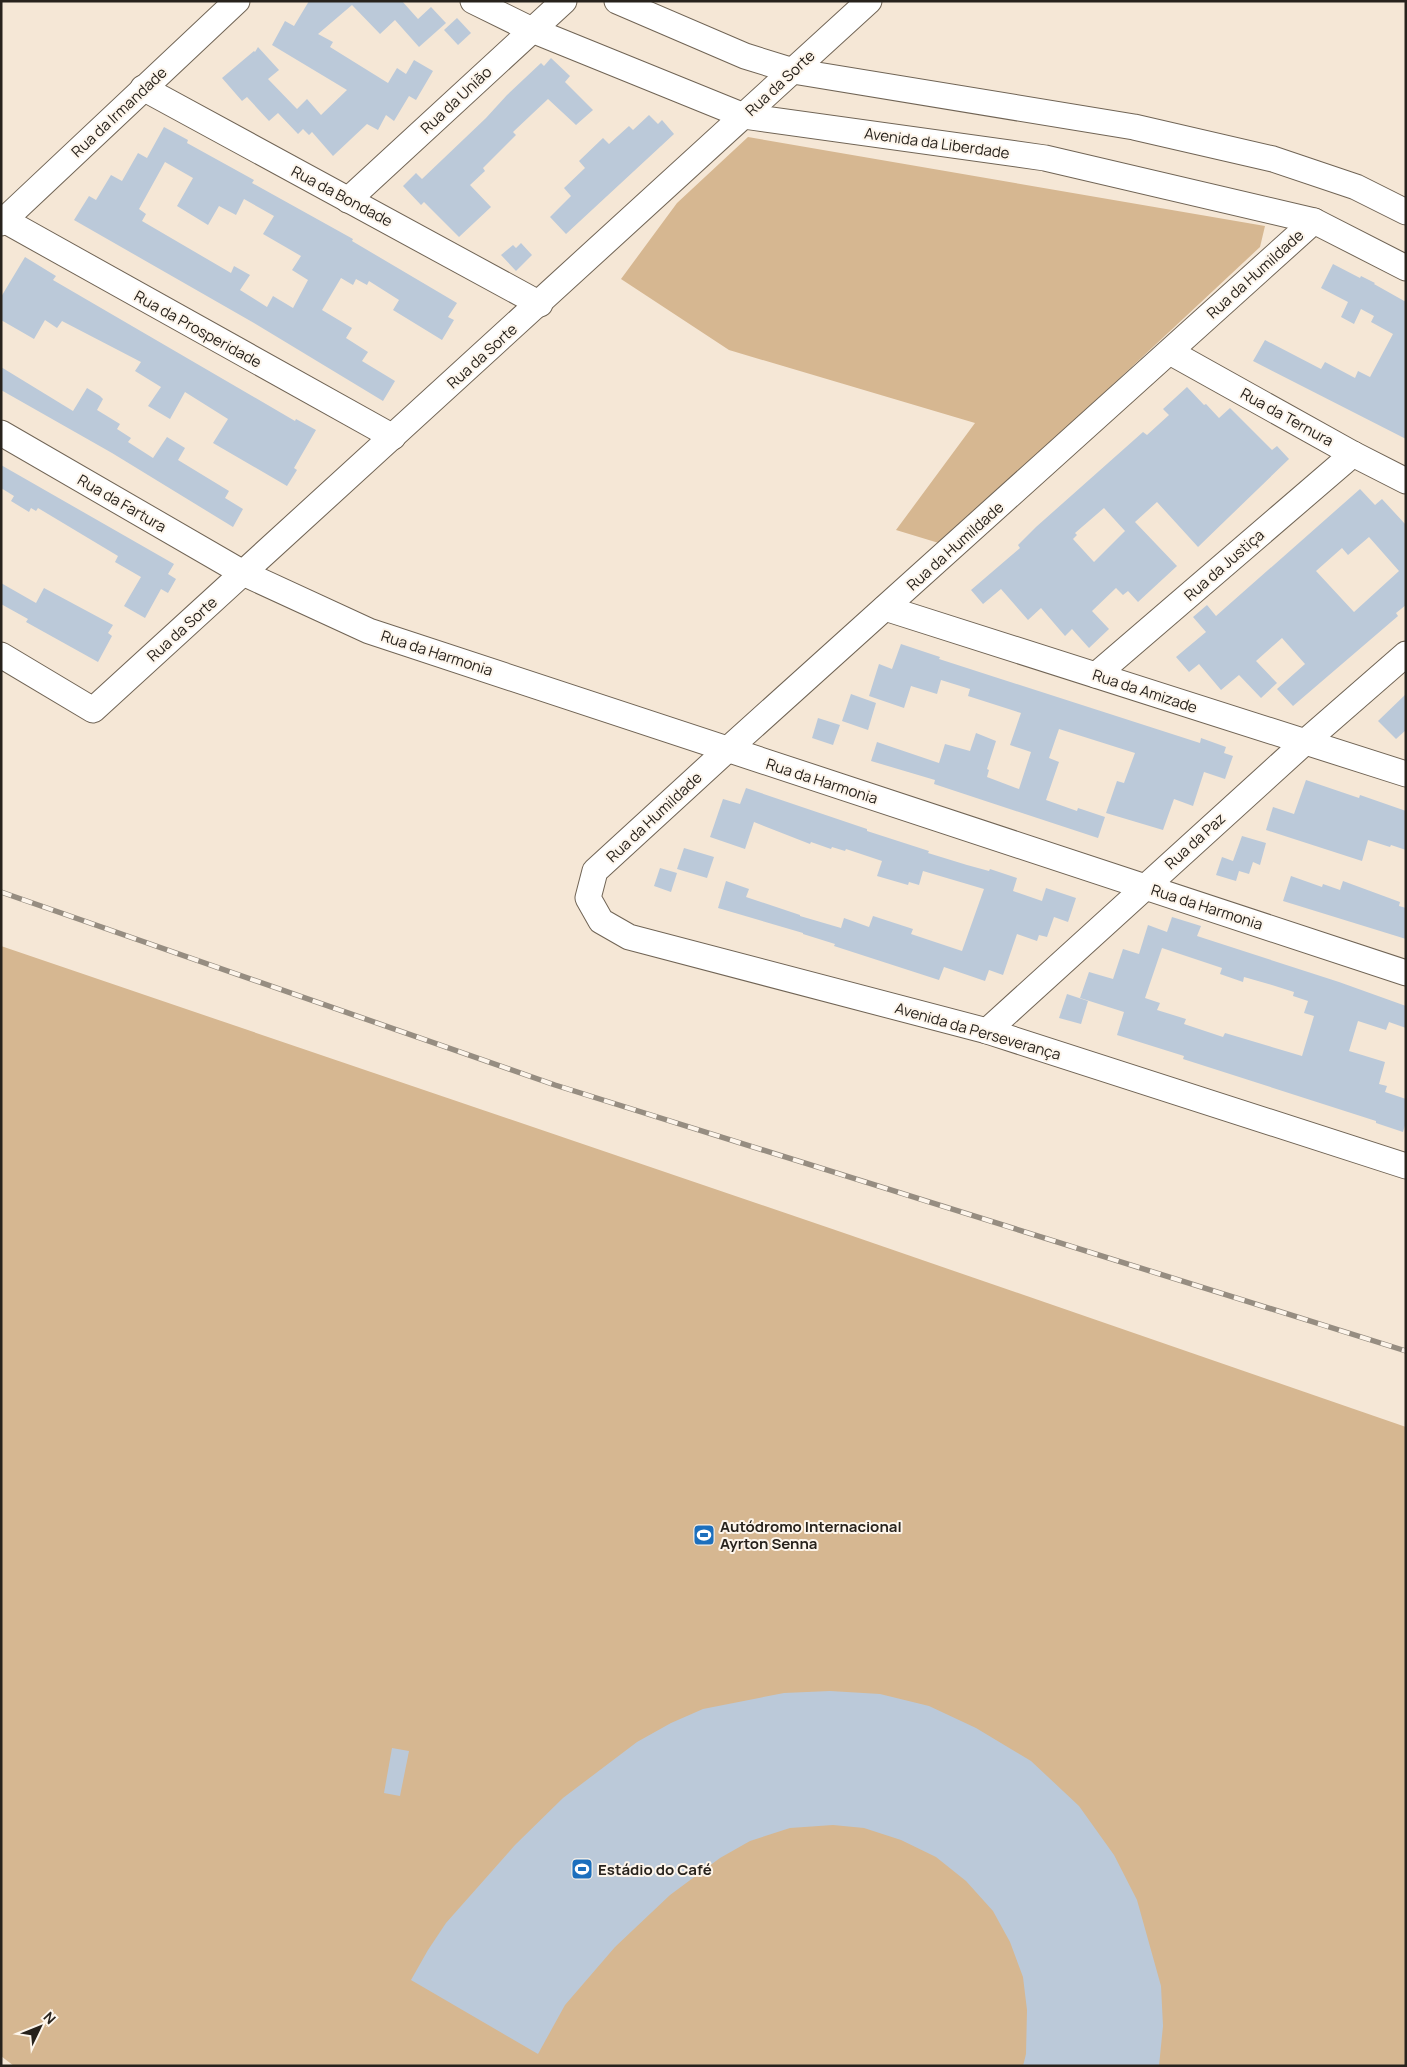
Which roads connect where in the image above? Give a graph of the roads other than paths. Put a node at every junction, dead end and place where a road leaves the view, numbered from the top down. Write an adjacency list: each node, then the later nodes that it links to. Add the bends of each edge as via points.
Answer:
1 (237, 1): 8 (street, Rua da Irmandade)
2 (473, 1): 6 (street, Avenida da Liberdade)
3 (564, 1): 6 (street, Rua da União)
4 (617, 1): 7 (street, via 745,56)
5 (869, 1): 7 (street, Rua da Sorte)
6 (532, 30): 9 (street, Avenida da Liberdade); 10 (street, Rua da União)
7 (793, 71): 9 (street, Rua da Sorte); 11 (street, via 1134,127 1273,159 1356,187)
8 (143, 88): 10 (street, Rua da Bondade); 12 (street, Rua da Irmandade)
9 (744, 116): 13 (street, Avenida da Liberdade, via 1045,158); 15 (street, Rua da Sorte)
10 (348, 200): 15 (street, Rua da Bondade)
11 (1406, 212)
12 (3, 221): 18 (street, Rua da Prosperidade)
13 (1314, 221): 14 (street, Avenida da Liberdade); 16 (street, Rua da Humildade)
14 (1406, 268)
15 (540, 304): 18 (street, Rua da Sorte)
16 (1170, 352): 19 (street, Rua da Ternura); 22 (street, Rua da Humildade)
17 (1, 434): 21 (street, Rua da Fartura)
18 (393, 437): 21 (street, Rua da Sorte)
19 (1353, 454): 20 (street, Rua da Ternura); 25 (street, Rua da Justiça)
20 (1406, 481)
21 (244, 573): 24 (street, Rua da Sorte, via 93,710); 27 (street, Rua da Harmonia, via 368,631)
22 (885, 608): 25 (street, Rua da Amizade); 27 (street, Rua da Humildade)
23 (1406, 654): 26 (street, Rua da Paz)
24 (1, 655)
25 (1096, 675): 26 (street, Rua da Amizade)
26 (1305, 742): 28 (street, Rua da Amizade); 30 (street, Rua da Paz)
27 (727, 750): 29 (street, Rua da Humildade); 30 (street, Rua da Harmonia)
28 (1406, 774)
29 (595, 871): 32 (street, Avenida da Perseverança, via 588,898 601,921 629,937)
30 (1146, 886): 31 (street, Rua da Harmonia); 32 (street, Rua da Paz)
31 (1406, 973)
32 (987, 1031): 33 (street, Avenida da Perseverança)
33 (1406, 1166)

